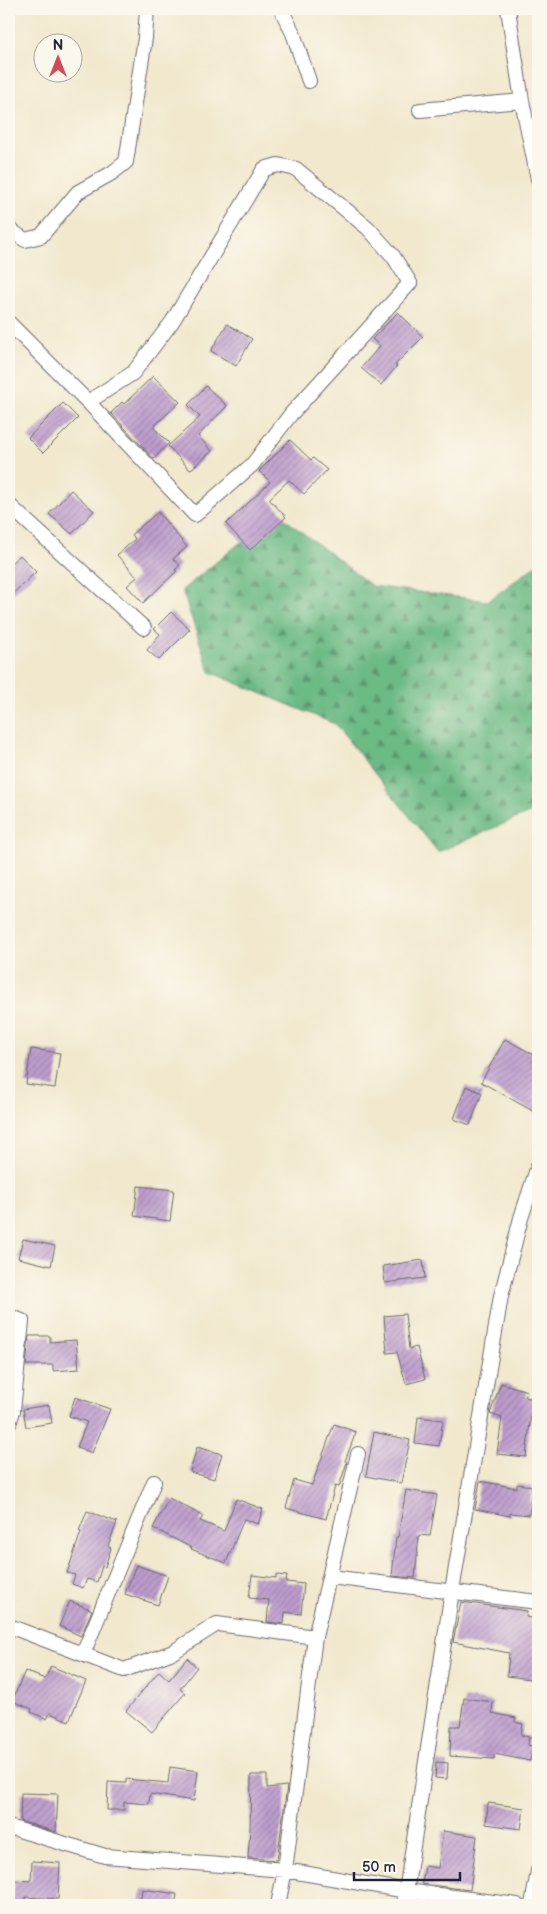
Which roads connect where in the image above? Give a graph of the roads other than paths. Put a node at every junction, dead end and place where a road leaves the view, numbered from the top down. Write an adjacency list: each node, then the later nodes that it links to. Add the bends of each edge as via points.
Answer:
1 (147, 9): 8 (street, via 126,162 78,192 41,236 25,240)
2 (281, 9): 4 (street)
3 (508, 9): 5 (street)
4 (309, 81)
5 (522, 101): 6 (street); 7 (street)
6 (420, 110)
7 (538, 179)
8 (9, 229)
9 (9, 323): 10 (street)
10 (88, 402): 10 (street, via 132,374 172,322 264,170 278,166 296,169 368,228 393,256 410,283 291,414 252,465 195,515)
11 (9, 505): 12 (street)
12 (144, 628)
13 (538, 1166): 19 (street, via 501,1296)
14 (9, 1316): 15 (street, via 22,1321)
15 (9, 1424)
16 (358, 1454): 18 (street)
17 (154, 1482): 23 (street)
18 (330, 1577): 19 (street); 22 (street)
19 (452, 1591): 20 (street); 27 (street)
20 (538, 1602)
21 (9, 1626): 23 (street)
22 (316, 1637): 23 (street, via 217,1624 173,1652 124,1670); 25 (street)
23 (84, 1654)
24 (9, 1827): 25 (street, via 105,1856)
25 (285, 1870): 27 (street); 28 (street)
26 (538, 1871): 31 (street)
27 (407, 1891): 29 (street); 30 (street)
28 (278, 1905)
29 (404, 1905)
30 (517, 1905)
31 (532, 1905)

